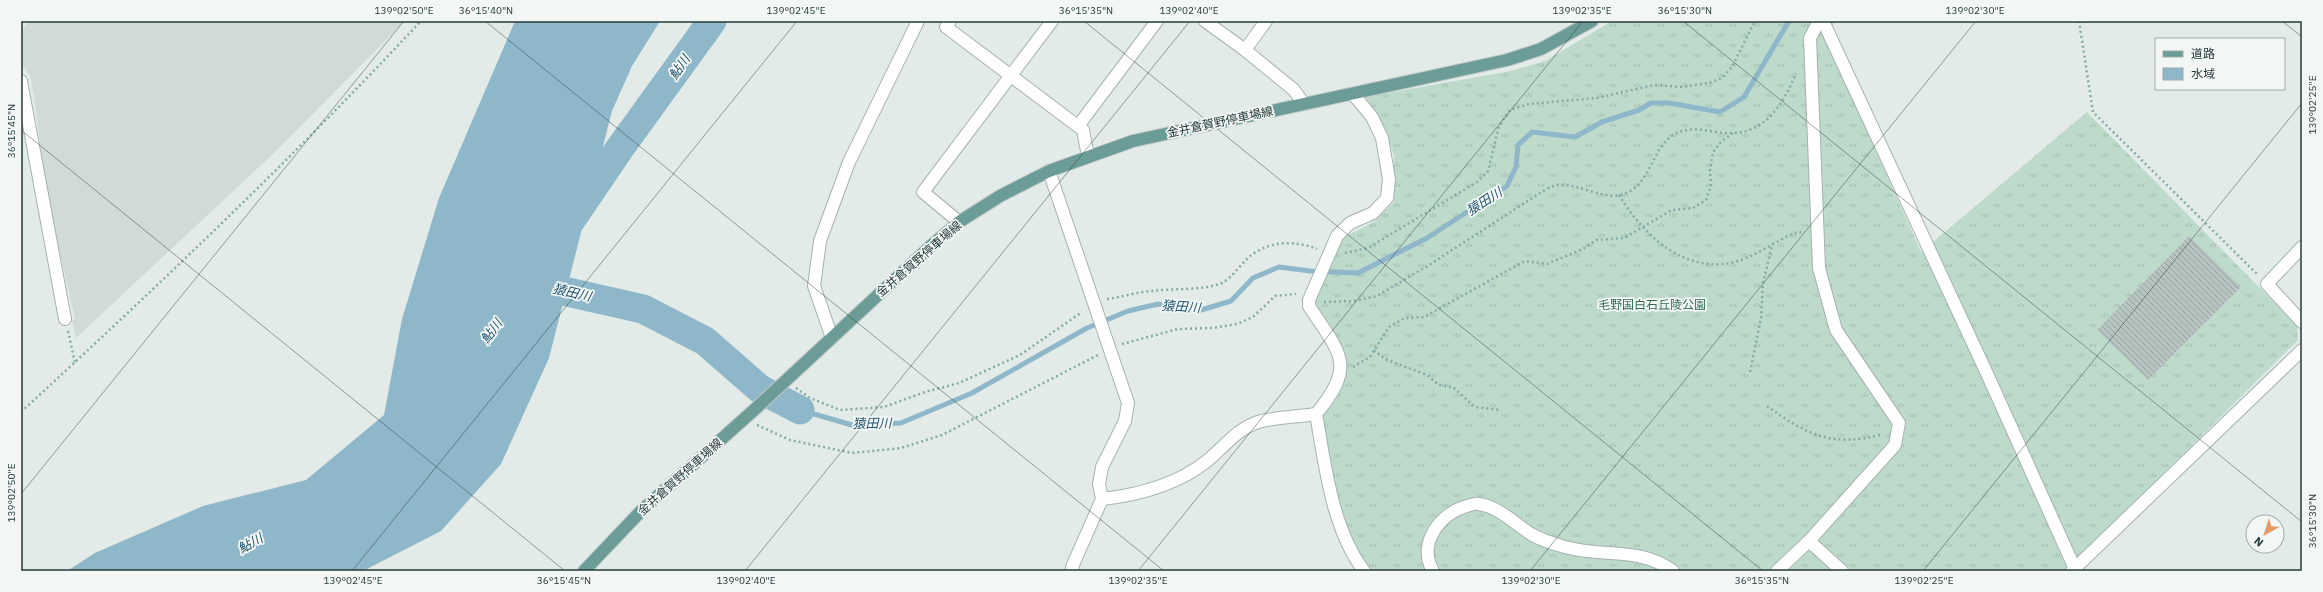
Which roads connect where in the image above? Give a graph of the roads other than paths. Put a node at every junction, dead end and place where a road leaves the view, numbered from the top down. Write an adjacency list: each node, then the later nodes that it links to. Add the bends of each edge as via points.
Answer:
1 (918, 21): 22 (street, via 849,162 820,241 814,286)
2 (950, 21): 11 (street, via 946,27)
3 (1052, 21): 11 (street)
4 (1156, 21): 15 (street)
5 (1205, 21): 10 (street)
6 (1266, 21): 10 (street)
7 (1592, 21): 13 (main road, 金井倉賀野停車場線, via 1541,49 1507,60)
8 (1819, 21): 26 (street, via 1810,38 1819,268 1836,330 1899,423 1894,445)
9 (1823, 21): 28 (street, via 1983,364)
10 (1244, 50): 14 (street, via 1294,90)
11 (1010, 76): 15 (street); 18 (street, via 923,192)
12 (21, 81): 20 (street)
13 (1353, 94): 14 (main road, 金井倉賀野停車場線); 24 (street, via 1372,117 1382,138 1388,179 1387,198 1373,213 1350,223 1337,236 1309,300 1309,306 1333,340 1341,360 1340,375 1326,402)
14 (1304, 104): 16 (main road, 金井倉賀野停車場線, via 1133,141)
15 (1078, 126): 16 (street, via 1083,130)
16 (1088, 156): 17 (main road, 金井倉賀野停車場線)
17 (1049, 171): 18 (main road, 金井倉賀野停車場線, via 1000,196); 25 (street, via 1128,403 1125,420 1102,467 1099,484)
18 (959, 222): 22 (main road, 金井倉賀野停車場線)
19 (2302, 247): 21 (street, via 2267,284)
20 (65, 319)
21 (2302, 322)
22 (832, 338): 29 (main road, 金井倉賀野停車場線, via 642,511)
23 (2302, 350): 28 (street)
24 (1316, 414): 25 (street, via 1258,422 1236,434 1185,477 1124,496); 30 (street, via 1334,505 1354,558)
25 (1102, 499): 27 (street)
26 (1809, 540): 33 (street); 34 (street)
27 (1069, 570)
28 (2073, 570)
29 (584, 571)
30 (1364, 571)
31 (1433, 571): 32 (street, via 1429,564 1428,543 1439,523 1456,509 1477,503 1497,510 1532,535 1553,543 1584,552 1646,556)
32 (1673, 571)
33 (1777, 571)
34 (1842, 571)

